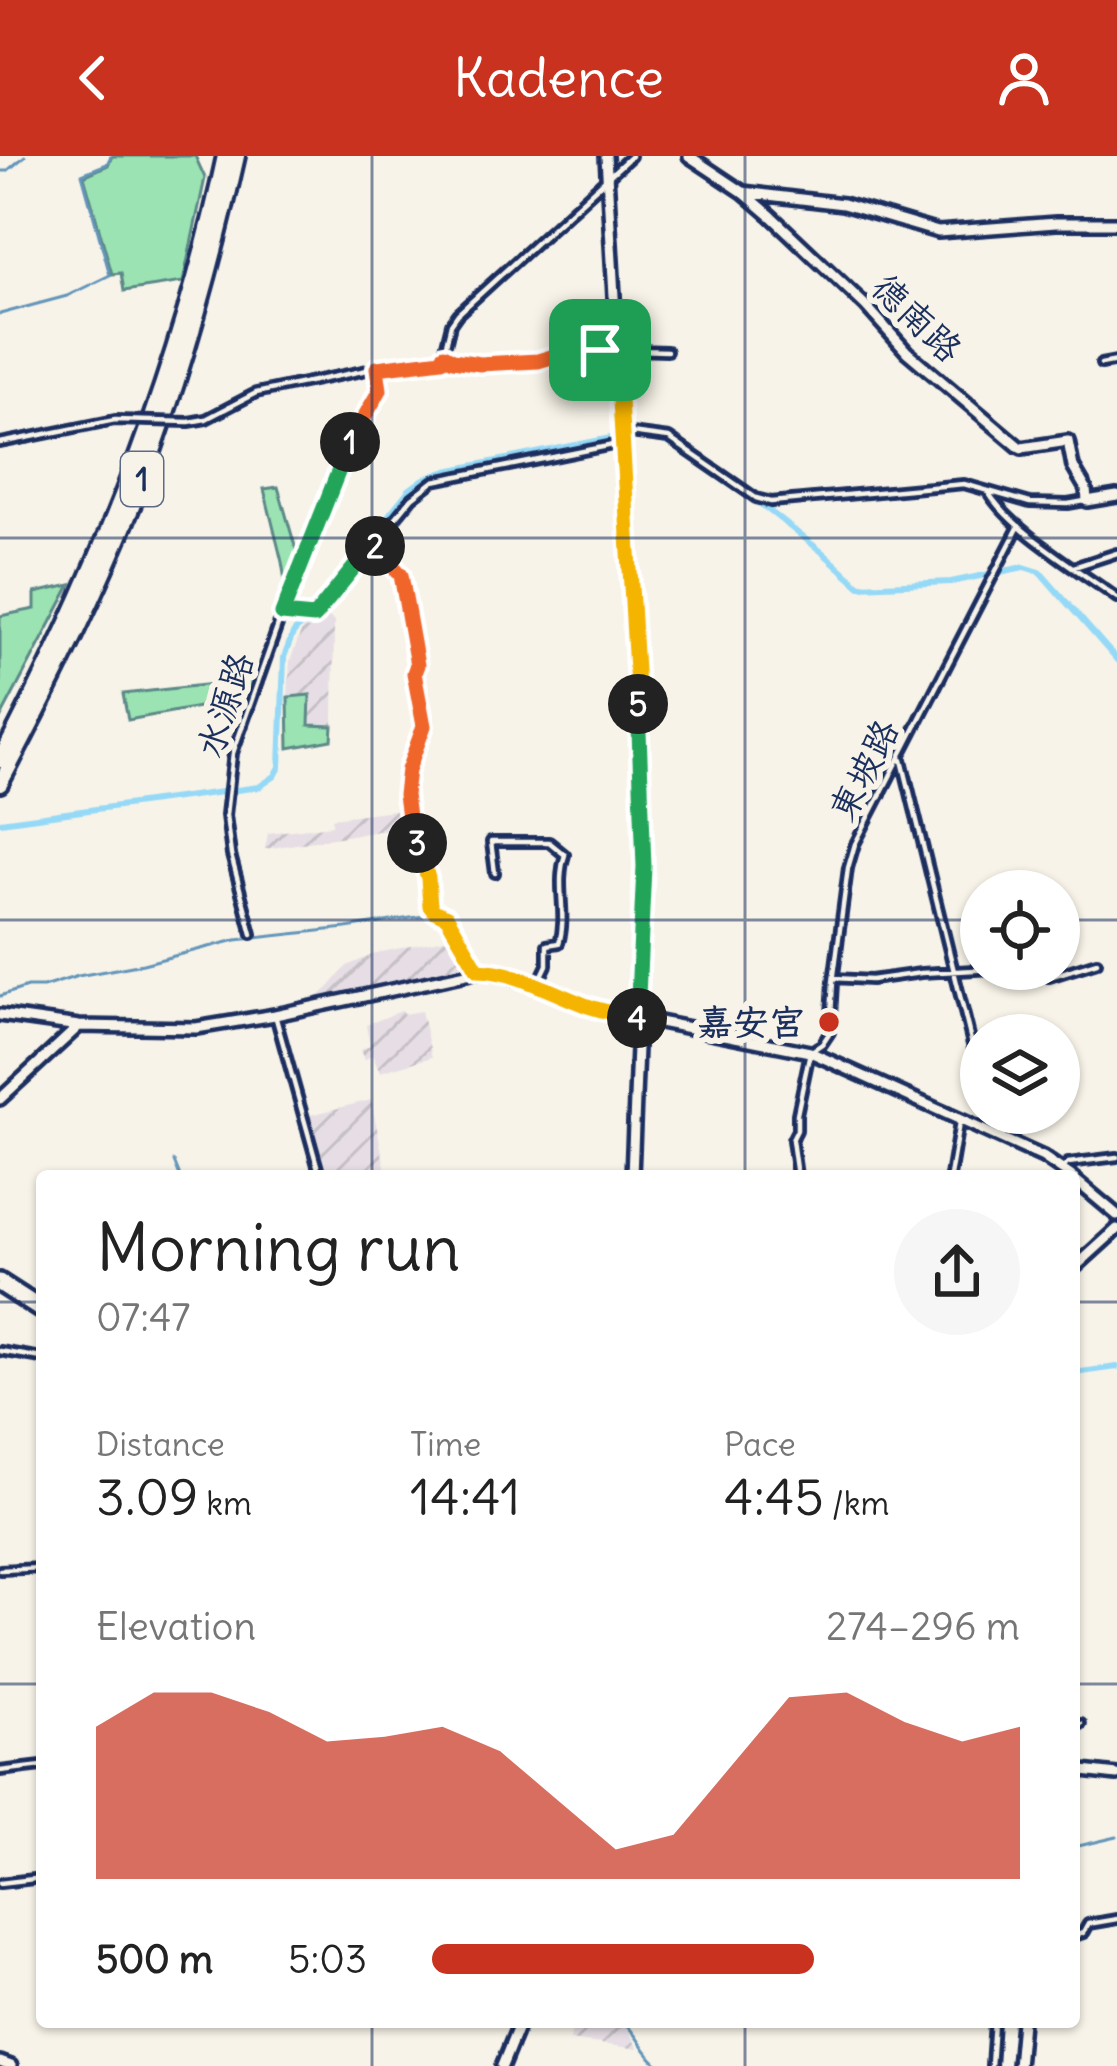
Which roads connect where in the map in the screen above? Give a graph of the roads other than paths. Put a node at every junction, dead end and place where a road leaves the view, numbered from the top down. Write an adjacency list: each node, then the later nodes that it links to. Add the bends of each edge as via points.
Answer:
1 (225, 156): 27 (highway, 1, via 155,409 88,580)
2 (237, 156): 28 (highway, 1, via 203,295 131,508)
3 (606, 156): 6 (street)
4 (631, 156): 6 (street)
5 (689, 156): 7 (street, 德南路)
6 (607, 177): 9 (street); 11 (street, via 458,314)
7 (743, 192): 8 (street, via 843,204 938,232); 19 (street, 德南路, via 907,352 1018,446 1068,441)
8 (1117, 223)
9 (617, 350): 10 (street); 11 (street, via 480,364); 15 (street)
10 (668, 351)
11 (443, 357): 14 (street)
12 (1117, 361): 13 (street)
13 (1101, 364)
14 (377, 368): 16 (street, bridge, via 256,393 206,419 115,420); 25 (street, 水源路, via 380,390 345,454)
15 (623, 436): 17 (street, via 669,438 771,502 964,484); 21 (street, via 434,481); 41 (street, via 643,804)
16 (0, 442)
17 (988, 492): 19 (street, via 1030,503); 20 (street)
18 (1117, 496): 19 (street)
19 (1087, 501)
20 (1019, 526): 23 (street); 26 (street, 東坡路)
21 (373, 544): 25 (street, via 314,617); 33 (street, via 401,575 423,711 406,782 409,824 430,906 447,917)
22 (1117, 553): 23 (street)
23 (1074, 567): 24 (street)
24 (1117, 598)
25 (282, 614): 30 (street, 水源路, via 227,792 231,855)
26 (901, 757): 34 (street); 36 (street, 東坡路, via 855,844)
27 (0, 760)
28 (0, 784)
29 (495, 873): 37 (street, via 491,842 549,842 565,855 562,934 547,945)
30 (253, 934)
31 (1097, 962): 32 (street)
32 (1080, 967)
33 (478, 970): 37 (street); 40 (street)
34 (954, 972): 35 (street); 36 (street); 38 (street)
35 (960, 972)
36 (834, 978): 43 (street, 東坡路, via 830,1032)
37 (538, 984): 41 (street)
38 (964, 1014)
39 (0, 1015): 42 (street)
40 (274, 1015): 42 (street, via 196,1028); 47 (street)
41 (637, 1018): 43 (street); 48 (street)
42 (79, 1026): 44 (street)
43 (810, 1052): 45 (street); 49 (street, 東坡路, via 791,1140)
44 (0, 1099)
45 (959, 1120): 50 (street); 51 (street)
46 (1117, 1157): 52 (street, via 1068,1163)
47 (318, 1170)
48 (632, 1170)
49 (796, 1170)
50 (951, 1170)
51 (1061, 1170)
52 (1069, 1170)
53 (1080, 1183): 54 (street)
54 (1117, 1215)
55 (1117, 1229): 56 (street)
56 (1080, 1263)
57 (0, 1283): 58 (street)
58 (36, 1306)
59 (0, 1351): 60 (street)
60 (36, 1357)
61 (36, 1568): 62 (street)
62 (0, 1570)
63 (36, 1767): 65 (street)
64 (1080, 1768): 66 (street)
65 (0, 1771)
66 (1117, 1772)
67 (36, 1879): 68 (street)
68 (0, 1883)
69 (1117, 1919): 70 (street, via 1088,1924)
70 (1080, 1934)
71 (513, 2028): 76 (street)
72 (994, 2028): 77 (street)
73 (1021, 2028): 78 (street)
74 (0, 2062): 75 (street)
75 (11, 2066)
76 (498, 2066)
77 (991, 2066)
78 (1018, 2066)

